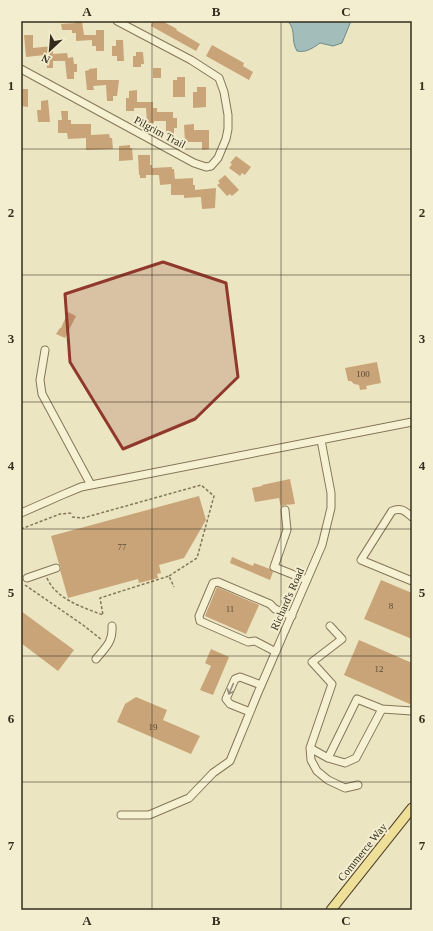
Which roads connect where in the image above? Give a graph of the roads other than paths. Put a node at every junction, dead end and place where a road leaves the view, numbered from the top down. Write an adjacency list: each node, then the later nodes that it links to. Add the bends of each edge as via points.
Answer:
1 (118, 21): 2 (street, Pilgrim Trail, via 192,60 220,81 227,110 227,134 223,148 211,166 194,163)
2 (21, 69)
3 (45, 350): 6 (street, via 40,380 42,394)
4 (412, 422): 5 (street)
5 (321, 440): 6 (street); 12 (street, Richard's Road, via 331,493 331,508 322,545)
6 (91, 485): 8 (street, via 62,494)
7 (285, 510): 12 (street, via 287,530 274,567)
8 (21, 513)
9 (412, 517): 13 (street, via 404,510 392,511 361,560)
10 (56, 568): 11 (street)
11 (24, 580)
12 (307, 580): 14 (street, Richard's Road)
13 (412, 581)
14 (292, 616): 17 (street, Richard's Road); 17 (street, via 218,582 213,583 199,616 200,621)
15 (112, 626): 18 (street, via 108,645)
16 (330, 626): 23 (street, via 342,638 312,662 332,684)
17 (276, 652): 19 (street, Richard's Road)
18 (96, 659)
19 (261, 685): 22 (street, Richard's Road); 22 (street, one-way to 22, via 240,677 235,679 226,700)
20 (382, 709): 21 (street); 24 (street, via 356,758 345,763); 24 (street, via 357,699)
21 (412, 711)
22 (250, 712): 27 (street, Richard's Road, via 230,761 213,772 189,798 149,816)
23 (310, 748): 24 (street); 25 (street, via 311,760 317,771 328,780 344,788)
24 (328, 758)
25 (358, 785)
26 (412, 808): 28 (main road, Commerce Way)
27 (121, 815)
28 (331, 910)

